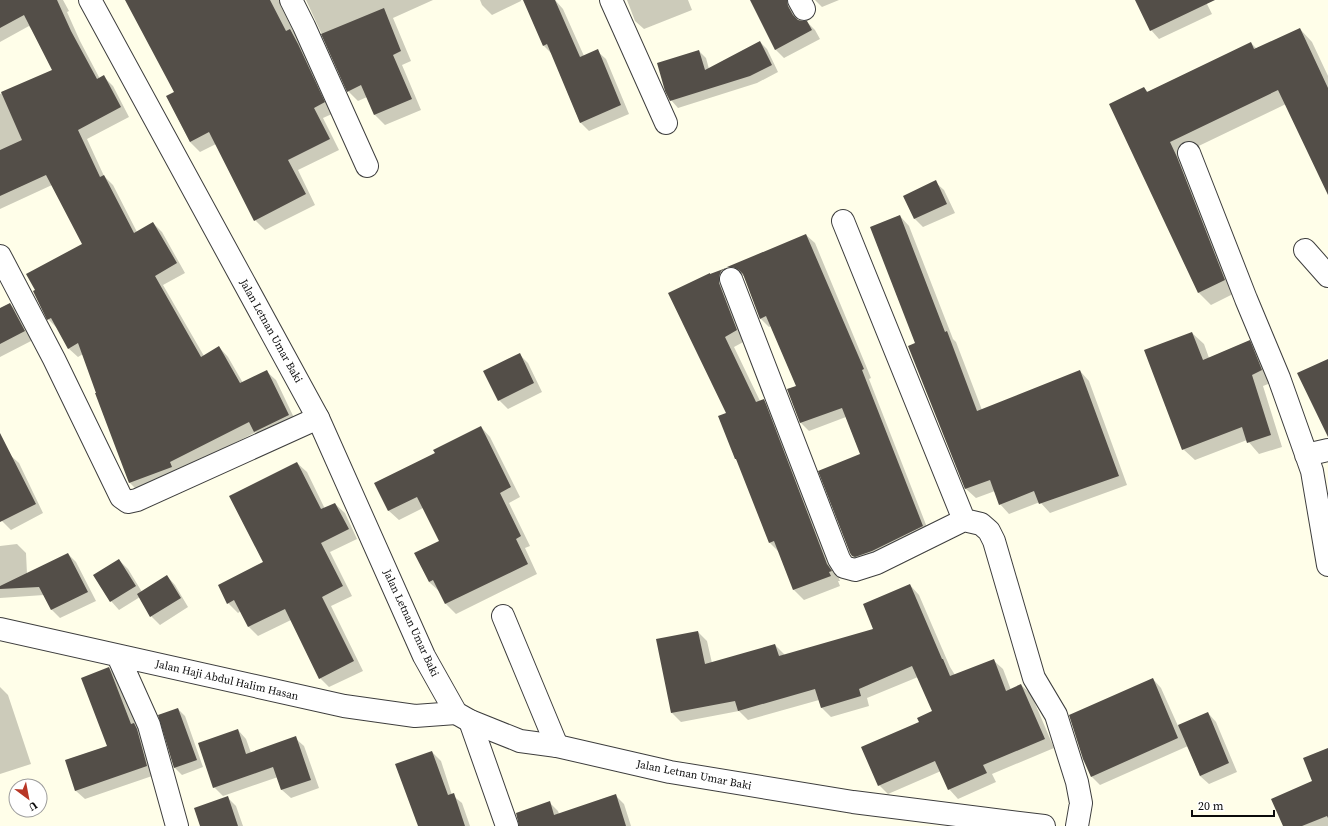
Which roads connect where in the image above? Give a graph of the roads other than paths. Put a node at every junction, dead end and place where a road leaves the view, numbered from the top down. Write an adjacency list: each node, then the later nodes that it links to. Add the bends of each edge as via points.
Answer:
1 (90, 0): 12 (street, Jalan Letnan Umar Baki)
2 (291, 0): 6 (street)
3 (610, 0): 4 (street)
4 (666, 123)
5 (1189, 153): 14 (street)
6 (367, 166)
7 (843, 220): 15 (street)
8 (1305, 250): 10 (street)
9 (0, 256): 12 (street, via 54,359 121,497 128,502)
10 (1328, 276)
11 (731, 279): 15 (street, via 844,567 855,570 877,563)
12 (318, 418): 20 (street, Jalan Letnan Umar Baki, via 424,656)
13 (1328, 450): 14 (street)
14 (1306, 455): 16 (street, via 1312,472)
15 (964, 520): 25 (street, via 981,524 989,531 994,541 1034,678 1056,715 1077,782 1081,803)
16 (1328, 565)
17 (503, 616): 21 (street)
18 (0, 629): 19 (street, Jalan Haji Abdul Halim Hasan)
19 (118, 656): 20 (street, Jalan Haji Abdul Halim Hasan, via 344,706 415,716); 22 (street, via 149,725)
20 (463, 717): 21 (street, Jalan Letnan Umar Baki, via 520,741); 23 (street)
21 (557, 746): 24 (street, Jalan Letnan Umar Baki, via 670,772 845,801)
22 (177, 826)
23 (507, 826)
24 (1044, 826)
25 (1077, 826)

